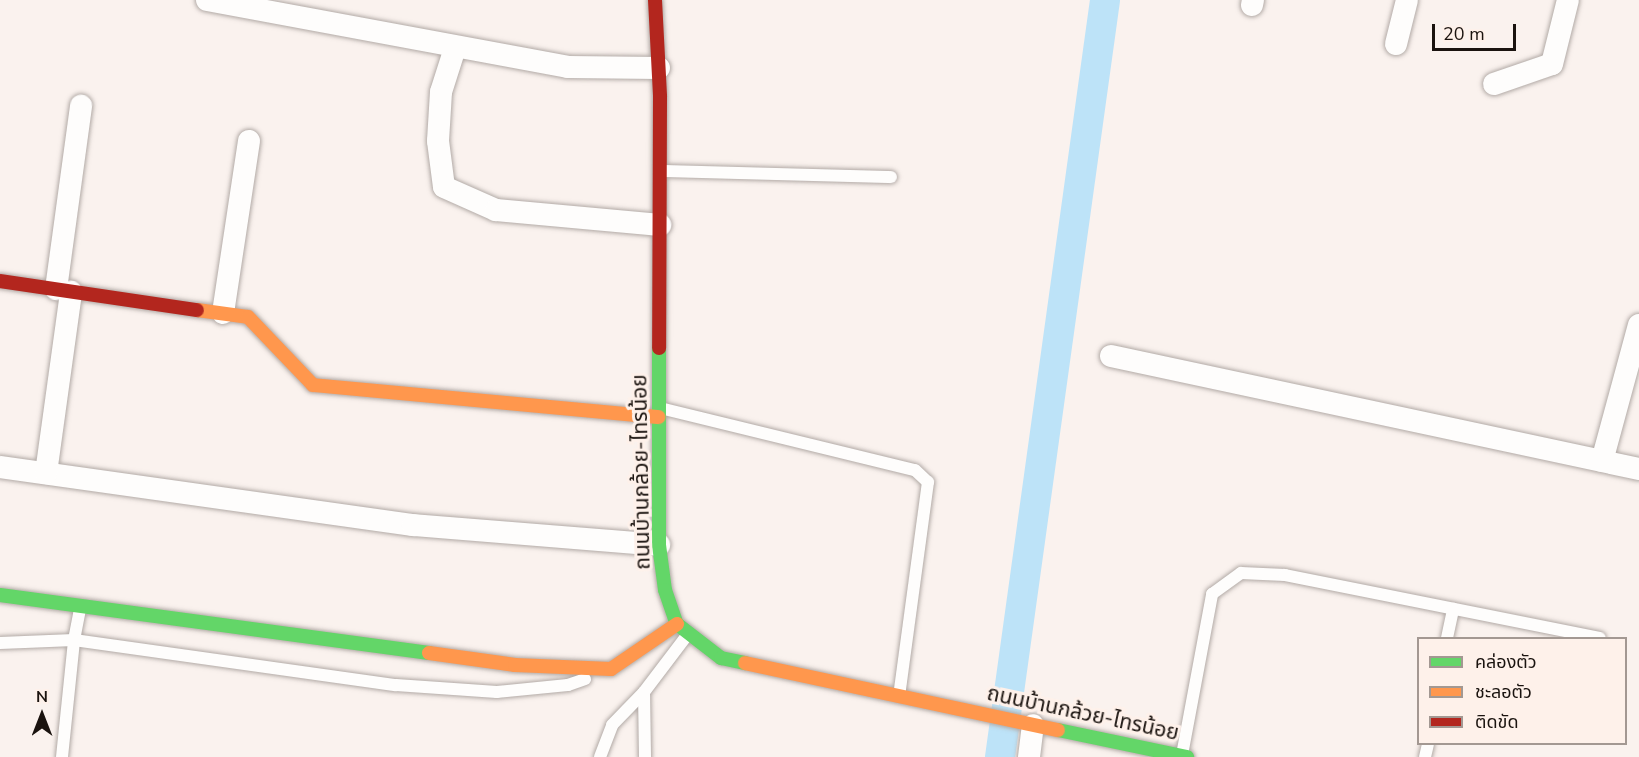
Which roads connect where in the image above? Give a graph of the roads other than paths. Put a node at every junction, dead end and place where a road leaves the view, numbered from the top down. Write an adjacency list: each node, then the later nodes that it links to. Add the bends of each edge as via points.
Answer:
1 (207, 0): 6 (street)
2 (656, 0): 7 (street, ถนนบ้านกล้วย-ไทรน้อย)
3 (1407, 0): 5 (street)
4 (1568, 0): 8 (street, via 1552,64)
5 (1396, 44)
6 (455, 48): 7 (street, via 568,67); 13 (street, via 441,92 438,141 444,187 496,210)
7 (659, 68): 11 (street, ถนนบ้านกล้วย-ไทรน้อย)
8 (1494, 84)
9 (81, 105): 15 (street)
10 (249, 141): 16 (street)
11 (660, 171): 12 (lane); 13 (street, ถนนบ้านกล้วย-ไทรน้อย)
12 (891, 177)
13 (660, 225): 19 (street, ถนนบ้านกล้วย-ไทรน้อย)
14 (0, 281): 15 (street)
15 (64, 290): 16 (street); 23 (street)
16 (223, 314): 19 (street, via 248,317 313,385)
17 (1639, 325): 20 (street)
18 (1111, 356): 20 (street)
19 (659, 413): 24 (street, ถนนบ้านกล้วย-ไทรน้อย); 36 (lane, via 915,470 928,482)
20 (1602, 461): 22 (street)
21 (0, 467): 23 (street)
22 (1639, 469)
23 (46, 473): 24 (street, via 413,525)
24 (659, 545): 28 (street, ถนนบ้านกล้วย-ไทรน้อย, via 666,590)
25 (0, 595): 26 (street)
26 (80, 606): 32 (lane); 34 (street, via 515,665)
27 (1453, 609): 30 (lane); 31 (lane); 42 (lane, via 1285,575 1241,573 1212,594)
28 (677, 624): 29 (street, ถนนบ้านกล้วย-ไทรน้อย); 34 (street)
29 (688, 634): 35 (lane); 36 (street, ถนนบ้านกล้วย-ไทรน้อย, via 721,658)
30 (1447, 637)
31 (1590, 637)
32 (74, 640): 33 (lane); 34 (lane, via 396,685 497,692 568,685); 38 (lane)
33 (0, 643)
34 (611, 669)
35 (644, 692): 39 (lane, via 612,725); 40 (lane)
36 (899, 697): 37 (street, ถนนบ้านกล้วย-ไทรน้อย, via 988,713)
37 (1029, 725): 41 (street); 42 (street, ถนนบ้านกล้วย-ไทรน้อย)
38 (62, 757)
39 (600, 757)
40 (645, 757)
41 (1029, 757)
42 (1185, 757)

